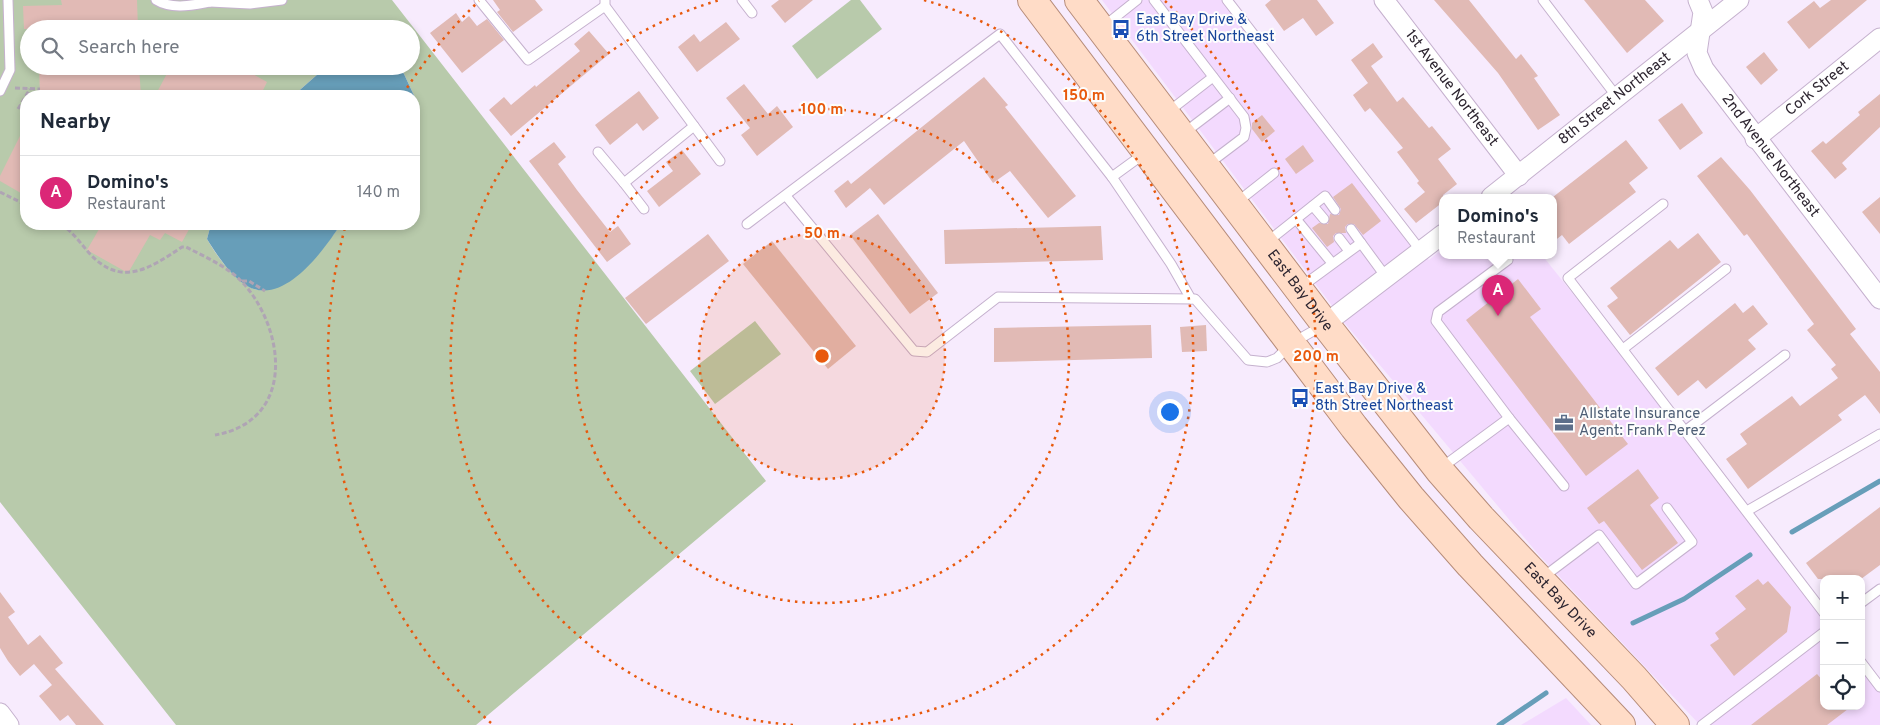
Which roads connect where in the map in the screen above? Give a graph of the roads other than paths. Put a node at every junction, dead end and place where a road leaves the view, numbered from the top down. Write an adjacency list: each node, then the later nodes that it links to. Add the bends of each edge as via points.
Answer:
1 (8, 0): 21 (lane)
2 (156, 0): 15 (lane, via 172,6)
3 (282, 0): 15 (lane, via 250,4)
4 (479, 0): 16 (lane, via 528,60)
5 (742, 0): 17 (lane)
6 (1032, 0): 30 (main road)
7 (1079, 0): 19 (main road, East Bay Drive)
8 (1137, 0): 19 (lane)
9 (1154, 0): 22 (lane)
10 (1227, 0): 54 (lane)
11 (1384, 0): 35 (street, 1st Avenue Northeast)
12 (1543, 0): 24 (lane)
13 (1698, 0): 18 (street, 2nd Avenue Northeast, via 1703,12)
14 (1739, 0): 18 (street, 8th Street Northeast)
15 (211, 1)
16 (605, 3): 27 (lane)
17 (752, 13)
18 (1702, 28): 24 (street, 8th Street Northeast); 29 (street, 2nd Avenue Northeast, via 1697,53 1704,69)
19 (1100, 29): 26 (main road, East Bay Drive)
20 (1880, 38): 29 (street, Cork Street)
21 (5, 57): 23 (lane, via 10,70)
22 (1214, 77): 25 (lane); 26 (lane)
23 (0, 91)
24 (1617, 97): 35 (street, 8th Street Northeast)
25 (1230, 98): 28 (lane); 33 (lane, via 1244,117 1244,137)
26 (1165, 114): 28 (main road, East Bay Drive)
27 (694, 126): 32 (lane); 37 (lane)
28 (1182, 135): 33 (main road, East Bay Drive)
29 (1755, 139): 60 (street, 2nd Avenue Northeast)
30 (1147, 151): 36 (lane); 63 (main road)
31 (598, 152): 37 (lane)
32 (720, 161)
33 (1205, 166): 41 (main road, East Bay Drive)
34 (1274, 173): 41 (lane)
35 (1519, 176): 38 (street, 8th Street Northeast)
36 (1112, 177): 39 (lane, via 1000,34); 61 (lane)
37 (624, 183): 43 (lane)
38 (1495, 194)
39 (786, 196): 47 (lane); 61 (lane, via 914,350 928,352 998,298)
40 (1663, 204): 64 (lane, via 1568,278)
41 (1234, 205): 52 (main road, East Bay Drive)
42 (1313, 206): 44 (lane, via 1325,196); 45 (lane); 46 (lane)
43 (644, 209)
44 (1336, 210)
45 (1296, 219): 52 (lane); 56 (lane)
46 (1324, 219)
47 (747, 224)
48 (1351, 229): 51 (lane)
49 (1439, 237): 54 (street)
50 (1339, 238): 53 (lane)
51 (1361, 243): 53 (lane); 58 (lane)
52 (1264, 244): 59 (main road, East Bay Drive)
53 (1349, 251): 56 (lane)
54 (1420, 251): 58 (street)
55 (1508, 260): 66 (lane, via 1438,312 1436,321)
56 (1332, 263): 59 (lane)
57 (1726, 269): 64 (lane)
58 (1386, 277): 62 (street)
59 (1298, 289): 62 (main road, East Bay Drive)
60 (1879, 294)
61 (1191, 299): 63 (lane, via 1195,299 1248,360 1267,362 1277,358)
62 (1325, 324): 63 (lane); 69 (main road, East Bay Drive)
63 (1292, 344): 82 (main road, via 1411,498)
64 (1623, 349): 67 (lane)
65 (1784, 355): 67 (lane)
66 (1509, 418): 69 (lane); 70 (lane)
67 (1685, 431): 72 (lane)
68 (1880, 434): 72 (lane)
69 (1439, 470): 73 (main road, East Bay Drive)
70 (1564, 486)
71 (1667, 508): 73 (lane, via 1692,542 1636,584 1599,535)
72 (1747, 511): 76 (lane)
73 (1540, 580): 83 (main road, East Bay Drive)
74 (1880, 589): 75 (lane)
75 (1865, 600)
76 (1820, 608)
77 (1820, 635): 84 (lane)
78 (1863, 665): 79 (lane)
79 (1880, 687)
80 (0, 713): 81 (street)
81 (9, 725)
82 (1621, 725)
83 (1675, 725)
84 (1702, 725)

